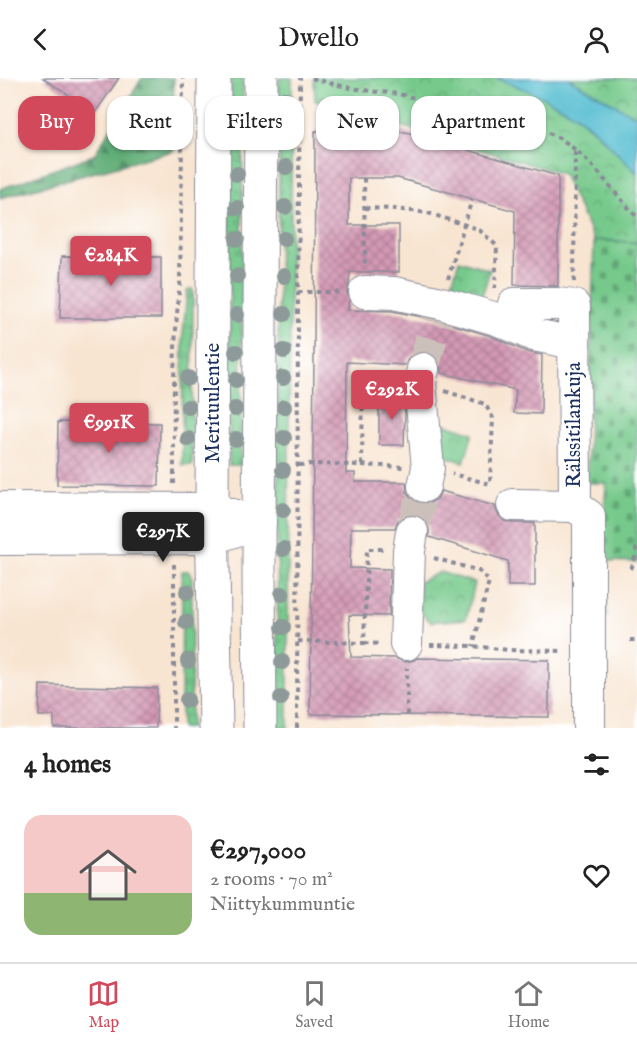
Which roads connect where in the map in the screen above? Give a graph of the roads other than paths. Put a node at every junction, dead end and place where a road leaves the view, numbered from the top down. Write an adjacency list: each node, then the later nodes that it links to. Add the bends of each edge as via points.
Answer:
1 (214, 78): 13 (main road, Merituulentie)
2 (261, 78): 11 (main road)
3 (365, 292): 4 (street, via 394,293 439,311)
4 (505, 312): 5 (street, via 534,334); 5 (street, Rälssitilankuja, via 558,304 574,306)
5 (574, 343): 10 (street, Rälssitilankuja)
6 (423, 369): 7 (street, via 420,382 428,468)
7 (424, 486)
8 (513, 505): 10 (street)
9 (0, 508): 12 (street)
10 (582, 511): 19 (street, Rälssitilankuja)
11 (260, 522): 13 (street); 18 (main road)
12 (174, 523): 13 (street); 14 (street)
13 (213, 524): 17 (main road, Merituulentie)
14 (0, 539)
15 (411, 541): 16 (street)
16 (406, 644)
17 (214, 724)
18 (260, 728)
19 (589, 728)

